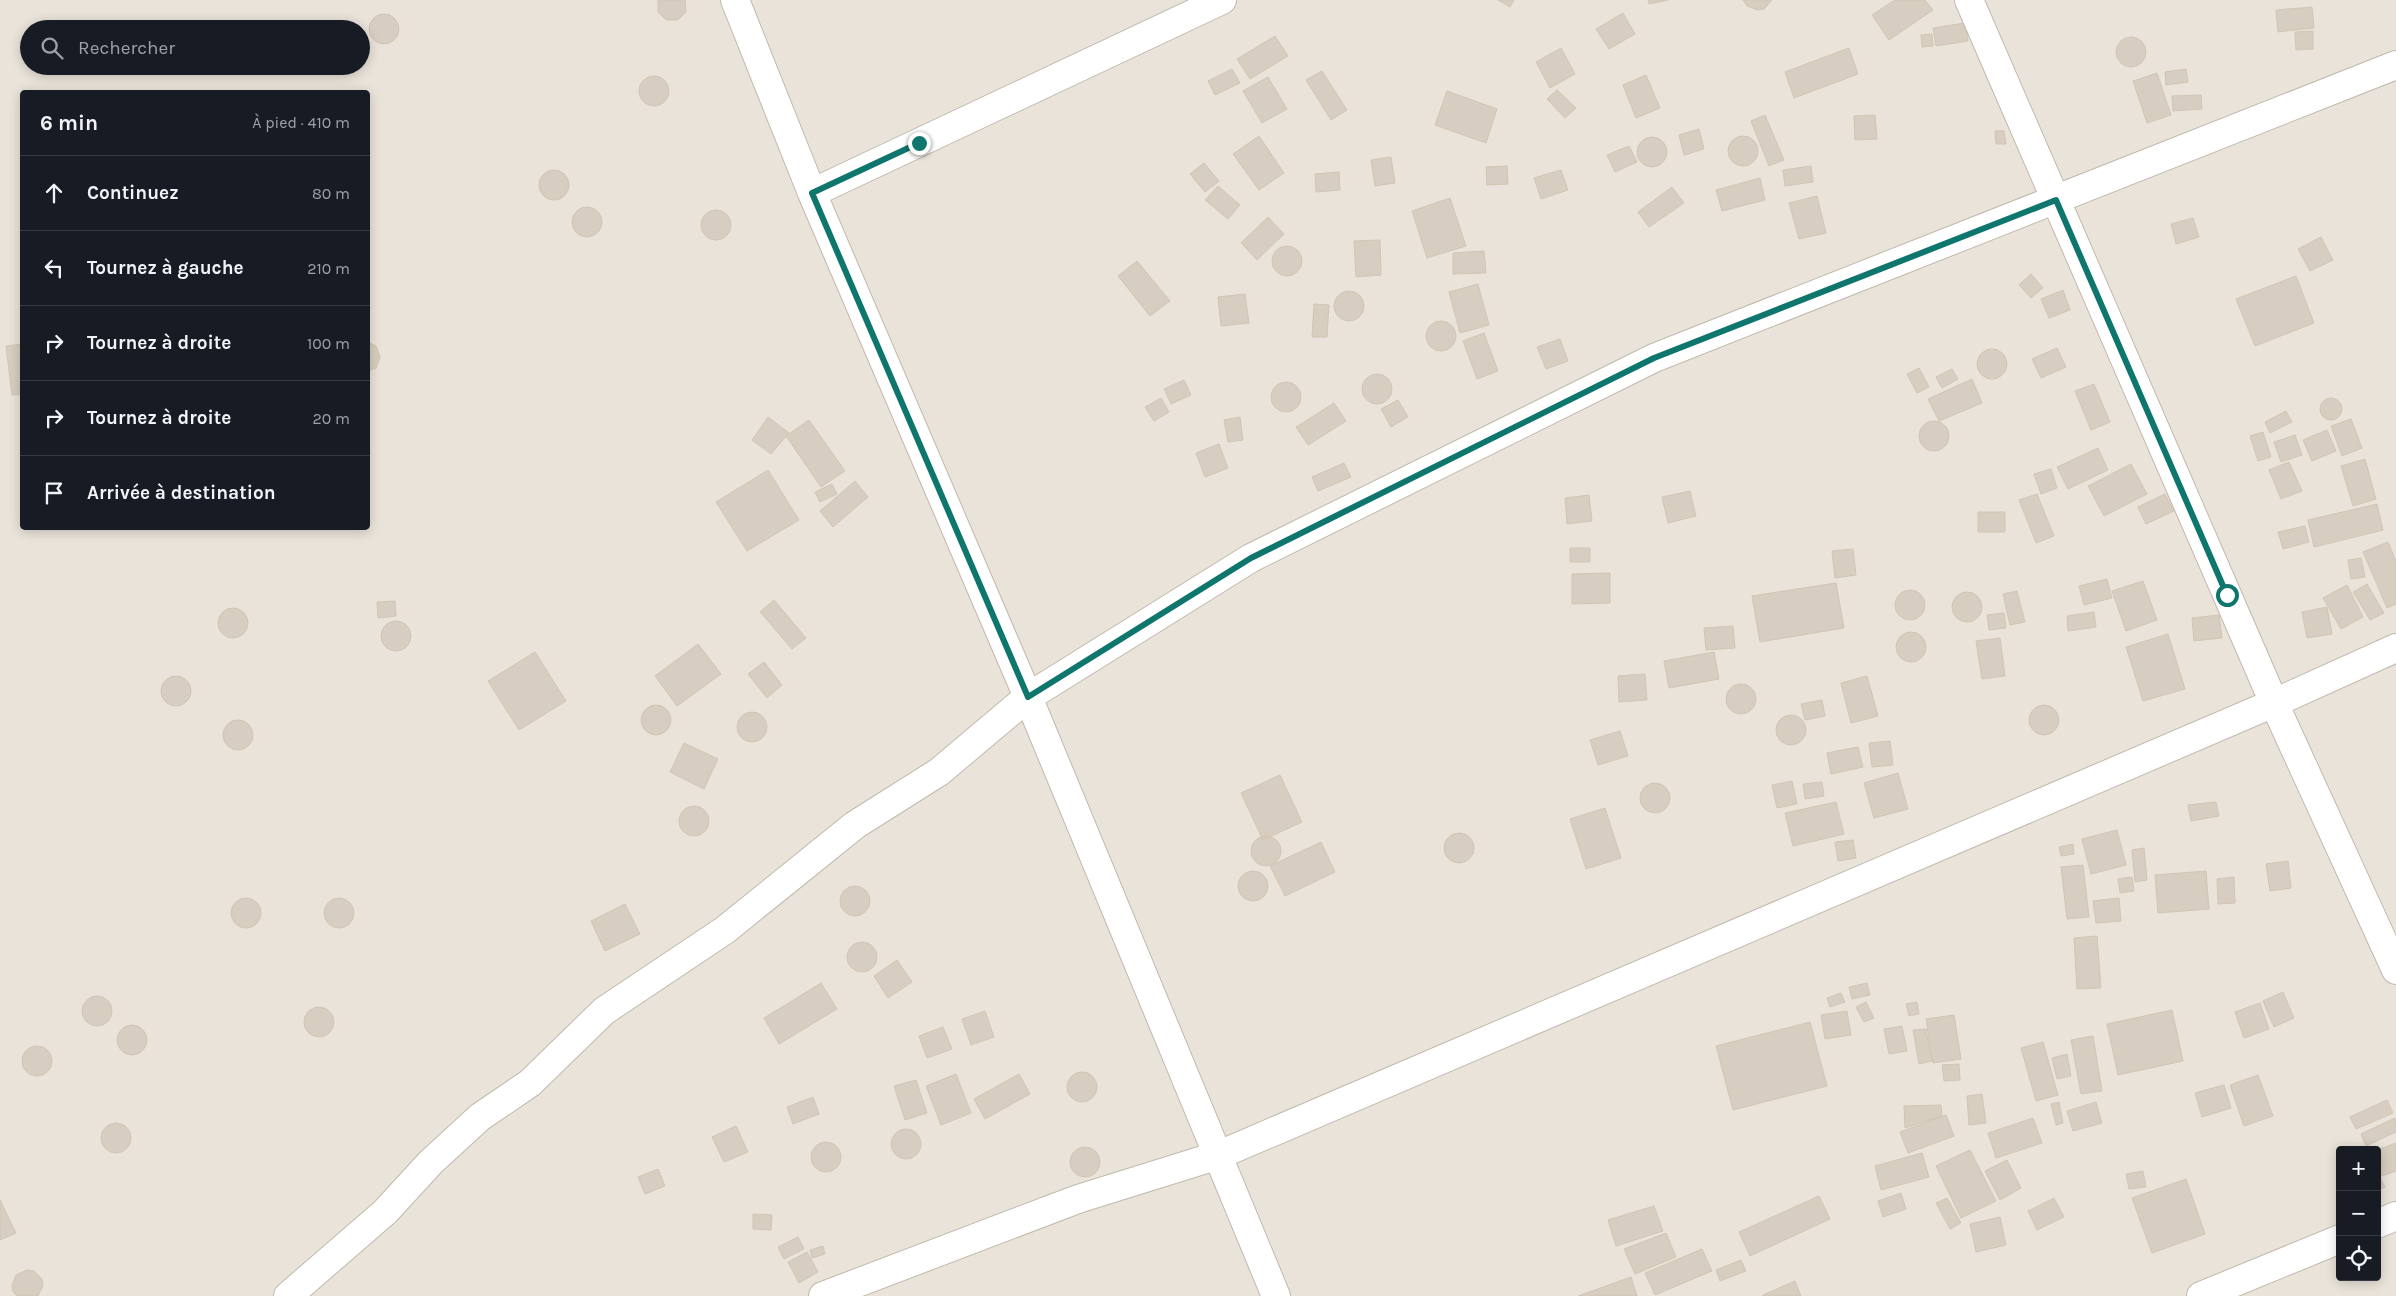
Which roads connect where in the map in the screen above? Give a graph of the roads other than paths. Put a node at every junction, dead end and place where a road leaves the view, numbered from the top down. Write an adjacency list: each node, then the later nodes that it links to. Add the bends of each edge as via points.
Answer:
1 (735, 0): 5 (street)
2 (1222, 0): 5 (street)
3 (1970, 0): 6 (street)
4 (2396, 65): 6 (street)
5 (812, 193): 8 (street)
6 (2056, 200): 8 (street, via 1654,358 1251,558); 9 (street)
7 (2396, 648): 9 (street)
8 (1028, 697): 11 (street); 15 (street, via 939,772 856,825 725,930 604,1011 530,1083 480,1117 431,1162 385,1212)
9 (2274, 703): 10 (street); 11 (street)
10 (2396, 970)
11 (1219, 1155): 16 (street, via 1078,1199); 17 (street)
12 (2396, 1216): 13 (street)
13 (2381, 1222)
14 (2336, 1241): 18 (street)
15 (288, 1296)
16 (823, 1296)
17 (1276, 1296)
18 (2201, 1296)

